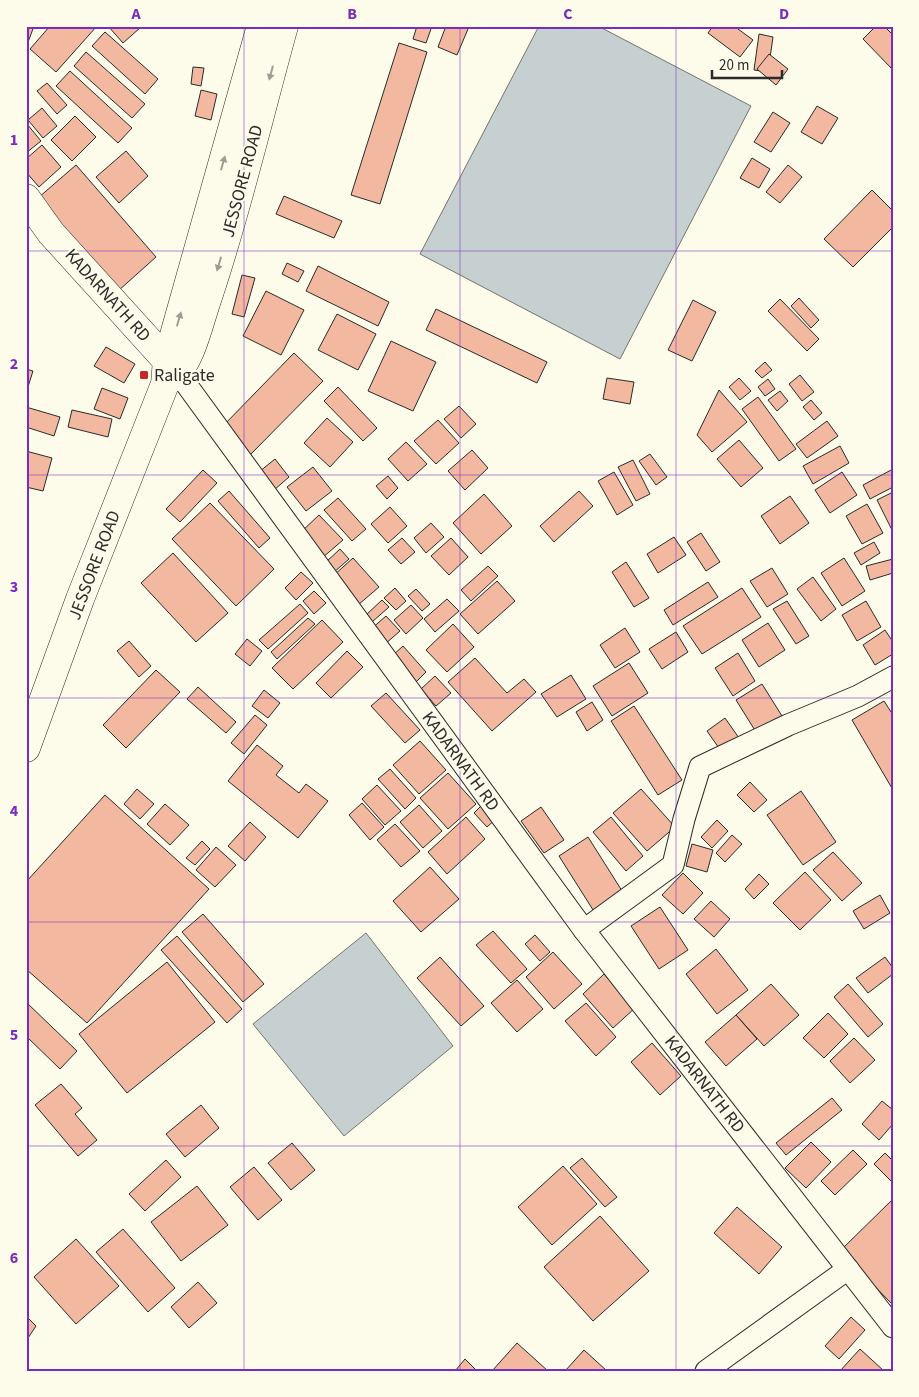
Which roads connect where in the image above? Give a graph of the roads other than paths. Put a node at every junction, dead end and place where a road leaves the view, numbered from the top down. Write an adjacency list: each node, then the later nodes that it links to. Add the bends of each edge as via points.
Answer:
1 (261, 26): 4 (main road, JESSORE ROAD, one-way to 1)
2 (284, 26): 4 (main road, JESSORE ROAD, one-way to 4, via 218,266 192,344)
3 (26, 198): 4 (main road, KADARNATH RD, via 51,233)
4 (170, 372): 6 (main road, JESSORE ROAD, via 80,599); 7 (street, KADARNATH RD)
5 (893, 677): 7 (street, via 700,767 673,865)
6 (26, 748)
7 (584, 930): 8 (street, KADARNATH RD)
8 (848, 1269): 9 (street, KADARNATH RD); 10 (street)
9 (893, 1327)
10 (706, 1371)

